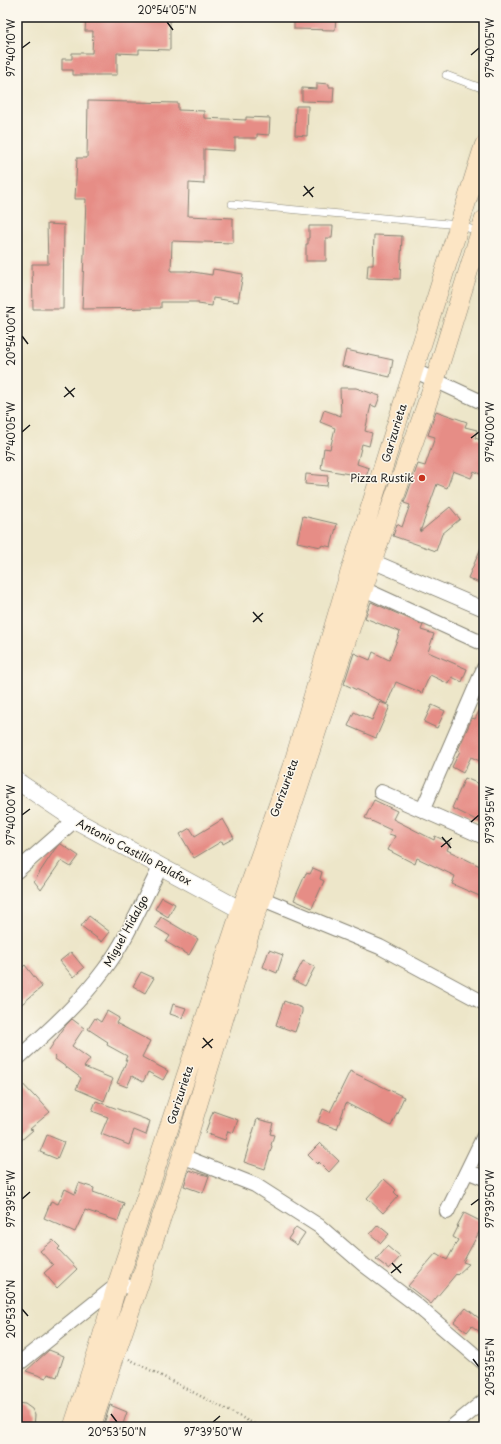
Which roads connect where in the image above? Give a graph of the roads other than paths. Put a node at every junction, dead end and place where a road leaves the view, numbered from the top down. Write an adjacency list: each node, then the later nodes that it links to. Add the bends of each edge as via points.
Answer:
1 (446, 75): 2 (lane)
2 (484, 89)
3 (484, 146): 5 (main road, Garizurieta)
4 (232, 204): 5 (lane)
5 (459, 226): 6 (lane); 7 (main road, Garizurieta)
6 (482, 226): 8 (main road, Garizurieta)
7 (414, 370): 8 (street); 10 (main road, Garizurieta)
8 (435, 380): 9 (street); 10 (main road, Garizurieta)
9 (484, 402)
10 (364, 558): 11 (main road, Garizurieta); 12 (street)
11 (356, 585): 13 (street); 22 (main road, Garizurieta, via 295,758)
12 (484, 609)
13 (484, 644)
14 (484, 668): 17 (street)
15 (17, 781): 18 (street, Antonio Castillo Palafox)
16 (381, 792): 17 (street)
17 (423, 810): 19 (street)
18 (75, 820): 20 (street, Antonio Castillo Palafox); 21 (street)
19 (484, 837)
20 (161, 866): 23 (street, Antonio Castillo Palafox); 25 (street, Miguel Hidalgo, via 117,951 104,970 73,1007)
21 (17, 871)
22 (255, 895): 23 (main road, Garizurieta); 24 (street, via 380,947)
23 (248, 913): 27 (main road, Garizurieta); 31 (main road, Garizurieta)
24 (484, 1003)
25 (17, 1059)
26 (484, 1136): 28 (street)
27 (182, 1156): 32 (main road, Garizurieta); 33 (street, via 255,1185 319,1226)
28 (467, 1171): 29 (street); 30 (street)
29 (484, 1178)
30 (447, 1212)
31 (117, 1285): 32 (street); 34 (street); 36 (main road, Garizurieta, via 100,1344)
32 (138, 1288): 36 (main road, Garizurieta, via 116,1352)
33 (484, 1363)
34 (17, 1365)
35 (484, 1400): 38 (street)
36 (89, 1415): 37 (main road, Garizurieta)
37 (72, 1427)
38 (452, 1427)

